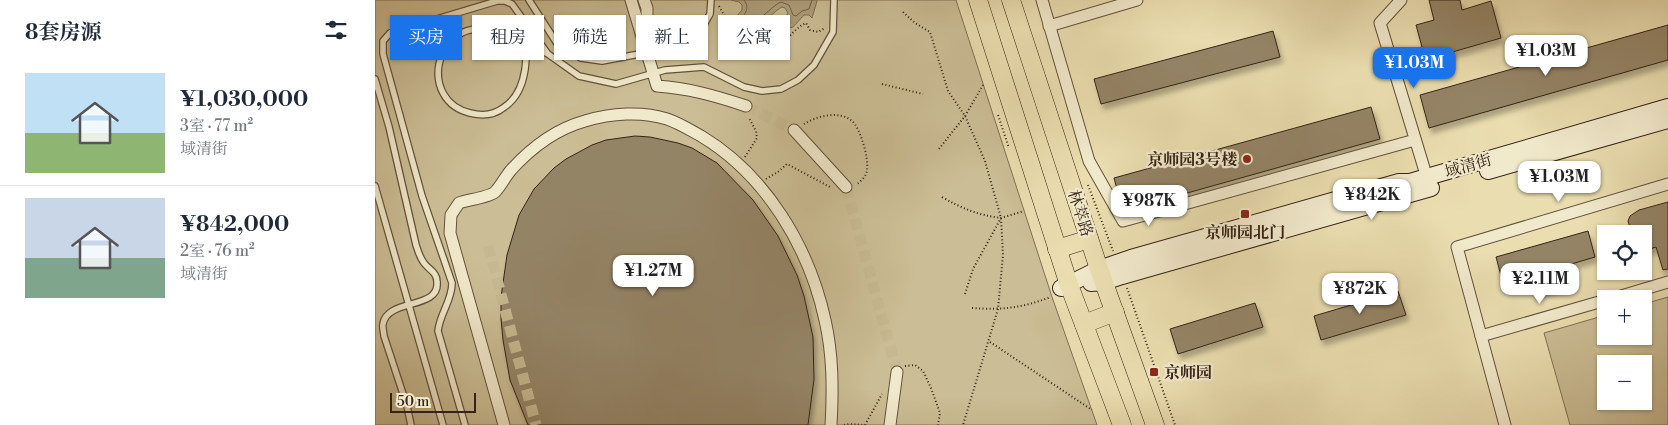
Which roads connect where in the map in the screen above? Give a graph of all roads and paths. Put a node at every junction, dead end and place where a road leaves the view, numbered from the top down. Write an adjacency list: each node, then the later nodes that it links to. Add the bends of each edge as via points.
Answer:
1 (529, 0): 23 (lane, via 558,45 581,58 602,61)
2 (631, 0): 15 (street)
3 (644, 0): 14 (street)
4 (711, 0): 16 (lane)
5 (834, 0): 17 (lane)
6 (978, 0): 48 (main road, 林萃路)
7 (1011, 0): 47 (main road, 林萃路)
8 (1042, 0): 18 (street)
9 (1137, 0): 18 (street)
10 (1401, 0): 35 (street, via 1380,23)
11 (717, 3): 17 (path, via 736,29 748,33 766,27 770,30 769,46 776,47 806,23 810,30 818,32)
12 (903, 12): 32 (path, via 930,32 947,91)
13 (520, 15): 67 (lane, via 512,4 497,1 390,33 383,41 383,54 422,196 452,283 452,294 439,320 438,330)
14 (647, 15)
15 (636, 16)
16 (708, 17)
17 (834, 24): 25 (lane, via 833,32 814,65 798,80 781,89 762,91 745,87 704,66)
18 (1049, 26): 35 (street, via 1089,161 1123,220)
19 (527, 44): 19 (lane, via 522,85 514,100 501,110 485,115 468,113 453,105 442,92 438,75 440,59 448,44 461,33 494,30)
20 (544, 49): 22 (lane)
21 (544, 52): 22 (lane)
22 (548, 54): 25 (lane, via 579,76 616,84)
23 (636, 54)
24 (649, 60): 25 (street)
25 (653, 73): 31 (street, via 657,86 697,92)
26 (375, 79): 65 (lane, via 416,245 438,282 436,291 428,298 397,308 383,324)
27 (882, 84): 29 (path)
28 (983, 85): 32 (path)
29 (923, 94)
30 (1668, 107): 39 (street, 域清街)
31 (747, 111): 37 (path, via 757,138)
32 (965, 116): 36 (path); 46 (path, via 985,161)
33 (1668, 120): 49 (street, 域清街)
34 (794, 130): 43 (street); 43 (path, via 811,120 835,115 855,122 864,145 867,169 863,179)
35 (1415, 140): 39 (street)
36 (939, 149)
37 (738, 164): 40 (street); 68 (street, via 706,139 668,119 641,114 613,115 583,121 555,134 518,162 494,193 459,202 451,215 450,233)
38 (1085, 177): 49 (path)
39 (1427, 178): 49 (street, 域清街, via 1399,182)
40 (758, 184): 43 (path, via 787,164 829,187); 69 (street, via 792,233 819,297 832,367)
41 (1668, 184): 60 (street, via 1457,247)
42 (375, 186): 66 (lane)
43 (846, 187)
44 (942, 197): 46 (path, via 981,216)
45 (1024, 211): 46 (path)
46 (1001, 218): 54 (path, via 973,269); 57 (path, via 1003,255)
47 (1089, 239): 48 (main road); 50 (main road, 林萃路)
48 (1057, 248): 52 (main road, 林萃路)
49 (1120, 270): 50 (street, 域清街); 77 (path)
50 (1101, 275): 52 (street, 域清街); 58 (main road, 林萃路)
51 (1668, 282): 53 (street)
52 (1061, 290): 57 (path, via 1028,306); 59 (main road, 林萃路)
53 (1641, 290)
54 (965, 294)
55 (1597, 303): 60 (street)
56 (972, 308): 57 (path)
57 (998, 309): 61 (path)
58 (1115, 312): 59 (main road); 76 (main road, 林萃路)
59 (1084, 324): 75 (main road, 林萃路)
60 (1481, 336): 78 (street)
61 (990, 342): 64 (path); 74 (path)
62 (897, 372): 72 (street); 73 (path, via 910,365 923,371 940,413)
63 (883, 393): 71 (path)
64 (1092, 410)
65 (411, 425)
66 (443, 425)
67 (465, 425)
68 (504, 425)
69 (831, 425)
70 (844, 425): 71 (path)
71 (865, 425)
72 (890, 425)
73 (938, 425)
74 (963, 425)
75 (1122, 425)
76 (1155, 425)
77 (1175, 425)
78 (1505, 425)

